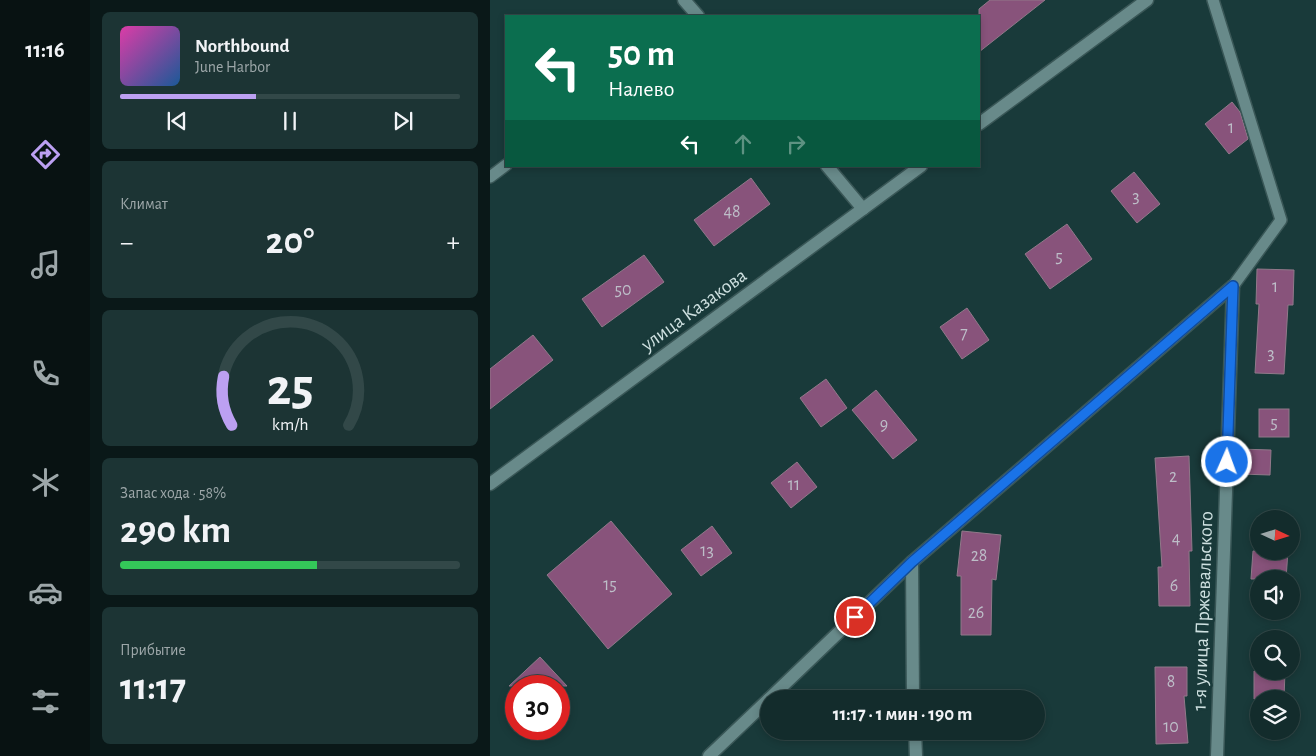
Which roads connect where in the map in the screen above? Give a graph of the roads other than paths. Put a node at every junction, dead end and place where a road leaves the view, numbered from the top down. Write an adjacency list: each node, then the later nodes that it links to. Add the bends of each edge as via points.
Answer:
1 (702, 0): 4 (street)
2 (1147, 0): 5 (street)
3 (1213, 0): 11 (lane, via 1281,220)
4 (691, 8)
5 (980, 123)
6 (505, 166): 9 (lane)
7 (828, 167): 10 (street)
8 (920, 167): 10 (street, улица Казакова)
9 (490, 177)
10 (863, 209): 12 (street, улица Казакова)
11 (1233, 286): 13 (street); 20 (street, 1-я улица Пржевальского)
12 (490, 484)
13 (912, 562): 14 (street); 15 (street)
14 (778, 690)
15 (913, 690)
16 (760, 708): 18 (street)
17 (915, 740): 19 (street)
18 (710, 756)
19 (916, 756)
20 (1217, 756)

